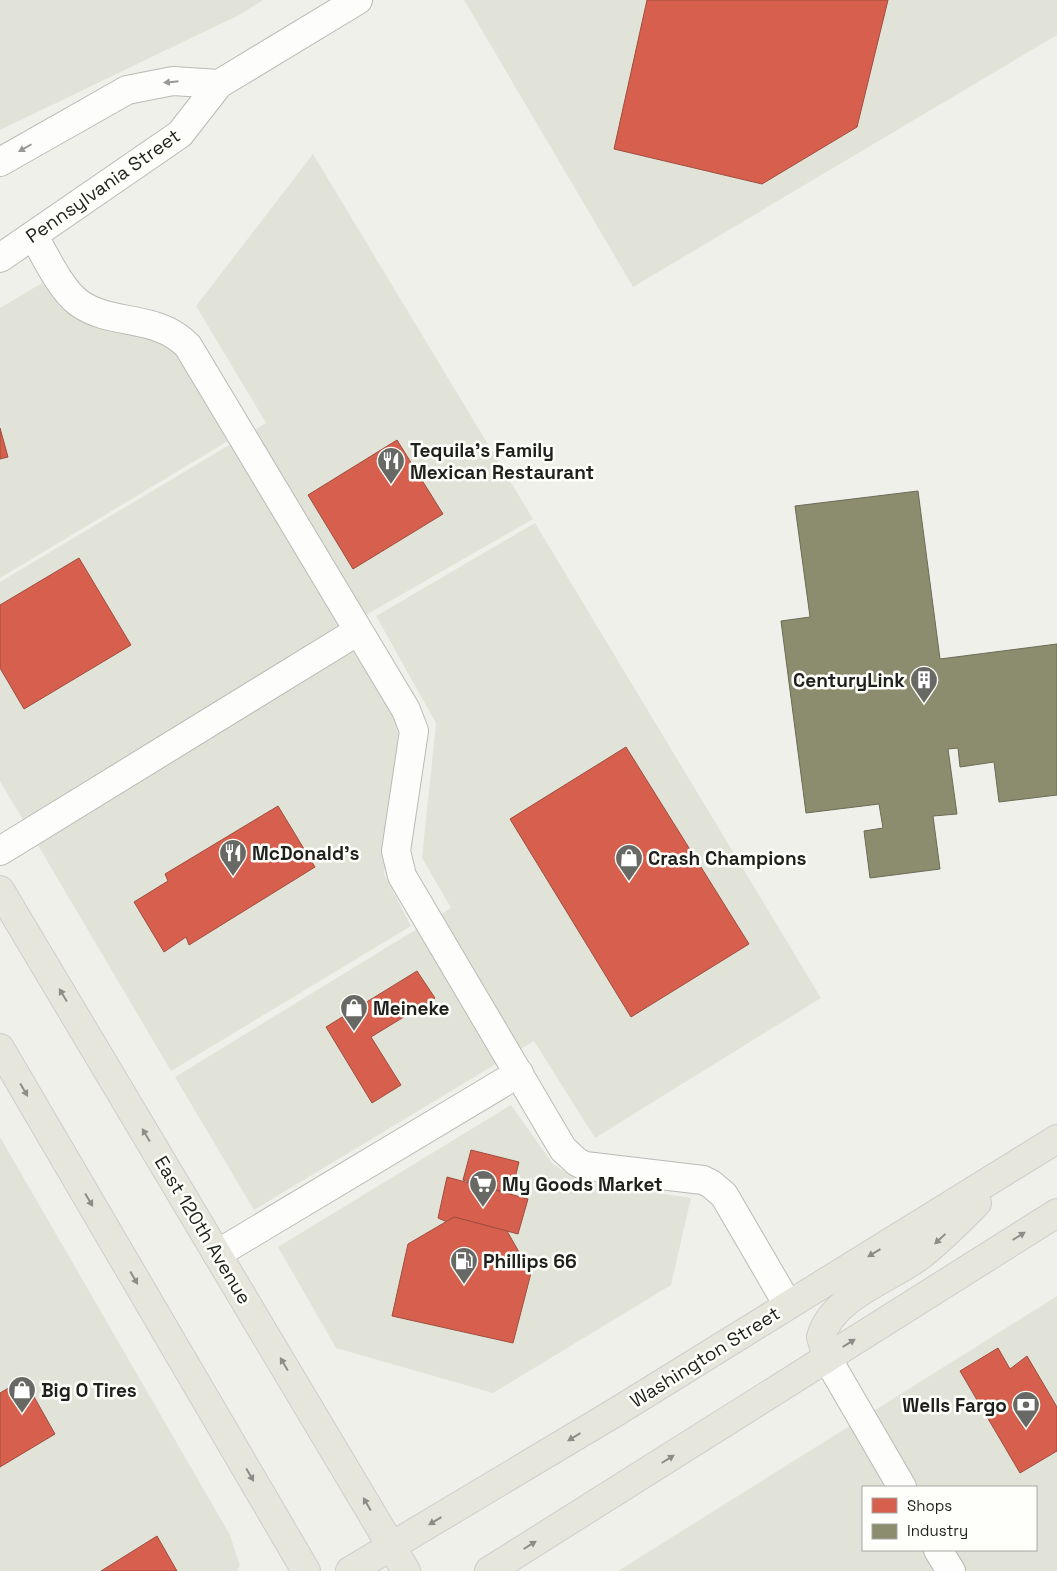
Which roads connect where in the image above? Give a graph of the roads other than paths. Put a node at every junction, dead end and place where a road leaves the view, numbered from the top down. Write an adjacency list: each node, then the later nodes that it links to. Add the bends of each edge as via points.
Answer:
1 (358, 0): 2 (street, Pennsylvania Street)
2 (219, 84): 3 (street, one-way to 3, via 173,81 127,90); 4 (street, Pennsylvania Street, via 180,134)
3 (0, 162)
4 (34, 236): 5 (street, Pennsylvania Street); 6 (street, via 78,302 96,312 161,328 188,346)
5 (0, 258)
6 (358, 631): 7 (street); 10 (street, via 406,710 414,731 396,851 402,876)
7 (0, 851)
8 (0, 890): 14 (main road, East 120th Avenue, one-way to 8)
9 (0, 1048): 20 (main road, one-way to 20)
10 (519, 1073): 14 (street); 15 (street, via 563,1149 577,1162 585,1166 703,1180 724,1195)
11 (1057, 1139): 12 (main road, Washington Street)
12 (1012, 1168): 15 (main road, Washington Street, one-way to 15); 16 (main road, one-way to 16, via 931,1248 830,1316 821,1337)
13 (1057, 1213): 16 (main road, one-way to 13)
14 (217, 1254): 18 (main road, East 120th Avenue, one-way to 14)
15 (788, 1305): 18 (main road, Washington Street, one-way to 18)
16 (827, 1358): 17 (street); 23 (main road, one-way to 16)
17 (901, 1486)
18 (392, 1546): 21 (main road, Washington Street); 22 (main road, East 120th Avenue)
19 (939, 1551): 24 (street)
20 (306, 1571)
21 (350, 1571)
22 (406, 1571)
23 (489, 1571)
24 (951, 1571)

